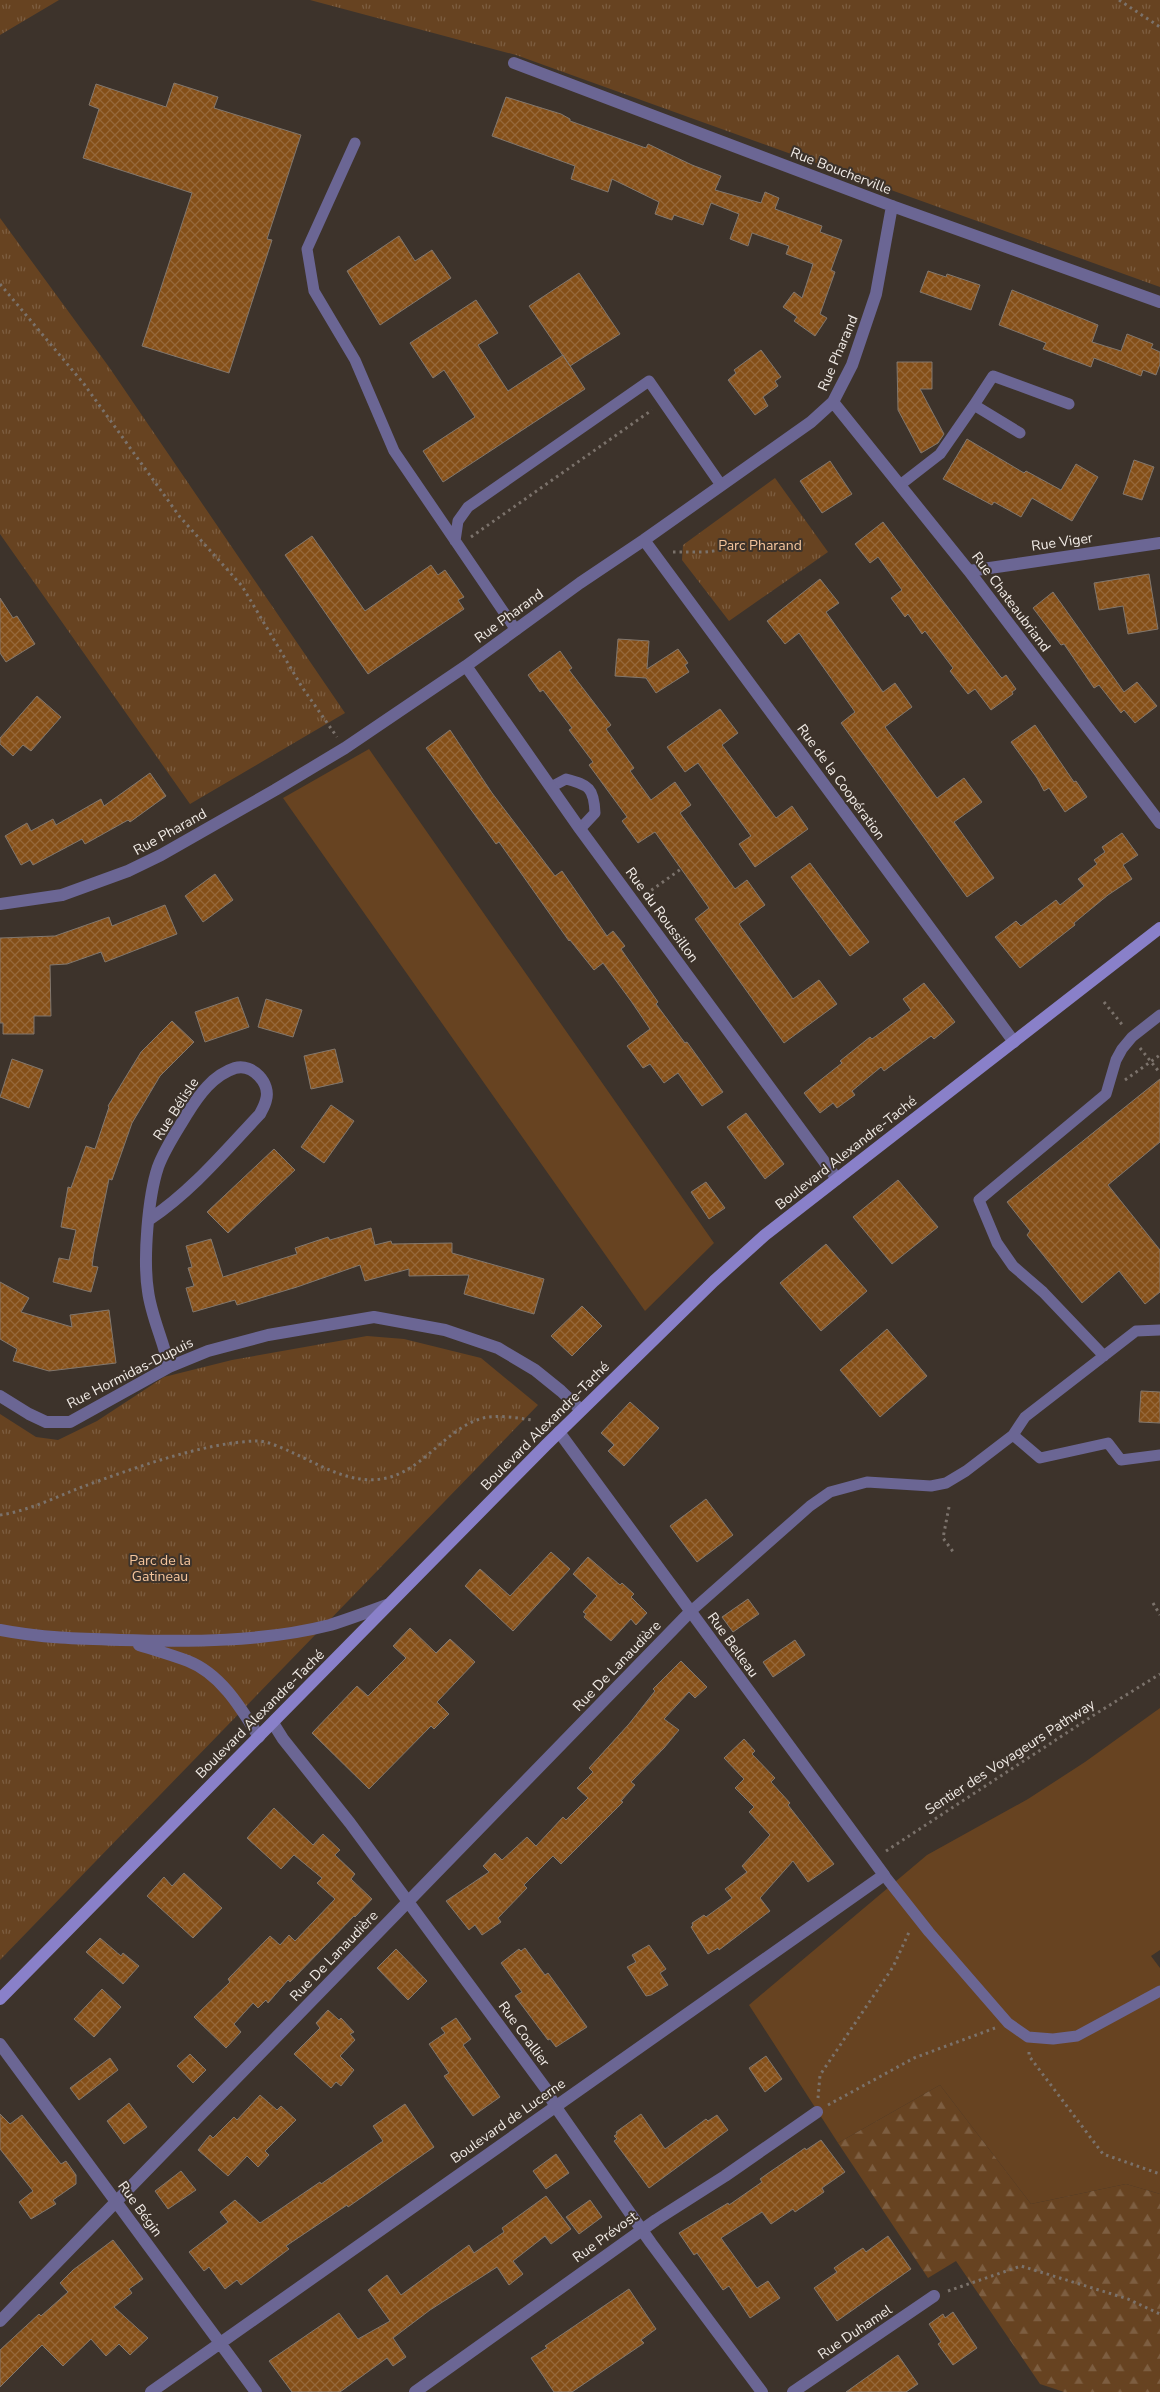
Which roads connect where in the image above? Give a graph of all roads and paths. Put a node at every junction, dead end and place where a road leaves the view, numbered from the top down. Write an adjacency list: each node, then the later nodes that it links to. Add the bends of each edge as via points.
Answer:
1 (1120, 0): 2 (path)
2 (1160, 27)
3 (514, 63): 5 (street, Rue Boucherville)
4 (356, 143): 17 (lane, via 307,249 314,291 356,360 394,451)
5 (892, 206): 7 (street, Rue Boucherville); 8 (street, Rue Pharand, via 876,294 852,365)
6 (0, 284): 24 (path, via 84,384 180,517 242,586 302,687)
7 (1160, 302)
8 (834, 402): 13 (street, Rue Pharand, via 811,422); 14 (street, Rue Chateaubriand)
9 (1069, 404): 10 (lane, via 994,376)
10 (974, 405): 12 (lane); 14 (lane, via 940,454)
11 (653, 409): 15 (path)
12 (1020, 433)
13 (721, 485): 16 (street, Rue Pharand); 17 (lane, via 649,382 468,507 458,521)
14 (900, 485): 21 (street, Rue Chateaubriand)
15 (469, 538)
16 (644, 540): 22 (street, Rue Pharand); 35 (street, Rue de la Coopération)
17 (455, 541): 22 (lane)
18 (1160, 543): 21 (street, Rue Viger)
19 (730, 549): 20 (path)
20 (672, 552)
21 (969, 571): 26 (street, Rue Chateaubriand)
22 (516, 630): 23 (street, Rue Pharand)
23 (466, 666): 24 (street, Rue Pharand); 25 (street, Rue du Roussillon)
24 (344, 748): 30 (street, Rue Pharand, via 128,871 62,895)
25 (551, 787): 27 (street, Rue du Roussillon); 27 (lane, via 566,779 585,784 594,796 595,813)
26 (1160, 823)
27 (580, 829): 41 (street, Rue du Roussillon)
28 (681, 869): 29 (path)
29 (645, 895)
30 (0, 904)
31 (1160, 928): 35 (main road, Boulevard Alexandre-Taché)
32 (1104, 1002): 34 (path)
33 (1160, 1015): 40 (lane, via 1122,1049)
34 (1125, 1028)
35 (1014, 1042): 41 (main road, Boulevard Alexandre-Taché)
36 (1137, 1043): 38 (path)
37 (1160, 1055): 38 (path)
38 (1151, 1062): 39 (path); 40 (path)
39 (1160, 1074)
40 (1106, 1094): 44 (lane, via 979,1200 997,1243 1013,1266 1043,1292)
41 (837, 1179): 47 (main road, Boulevard Alexandre-Taché, via 765,1235 714,1281)
42 (150, 1219): 42 (street, Rue Bélisle, via 190,1187 260,1114 266,1100 266,1088 261,1077 250,1069 239,1067 224,1072 210,1082 194,1103 158,1167 152,1188); 45 (street, Rue Bélisle, via 148,1291)
43 (1160, 1330): 44 (lane, via 1136,1331)
44 (1104, 1356): 50 (lane, via 1025,1417)
45 (169, 1367): 46 (street, Rue Hormidas-Dupuis, via 70,1422 46,1422); 47 (street, Rue Hormidas-Dupuis, via 208,1351 268,1335 374,1317 445,1330 498,1348 535,1370)
46 (0, 1396)
47 (581, 1410): 49 (main road, Boulevard Alexandre-Taché)
48 (533, 1420): 53 (path, via 503,1417 477,1420 438,1444 416,1464 383,1479 353,1479 278,1446 251,1441 166,1459 111,1476 32,1507)
49 (559, 1432): 56 (main road, Boulevard Alexandre-Taché); 57 (street, Rue Belleau)
50 (1013, 1435): 51 (lane, via 1040,1458 1108,1443 1121,1460); 57 (lane, via 946,1483 926,1486 866,1482 830,1492)
51 (1160, 1455)
52 (949, 1507): 54 (path, via 943,1538)
53 (0, 1515)
54 (954, 1553)
55 (1153, 1603): 58 (path)
56 (387, 1605): 60 (street, via 328,1625 277,1634 172,1642); 62 (main road, Boulevard Alexandre-Taché)
57 (690, 1612): 64 (street, Rue Belleau); 66 (street, Rue De Lanaudière)
58 (1160, 1616)
59 (0, 1630): 60 (street, via 66,1638)
60 (122, 1640): 63 (street, via 190,1661 206,1672 233,1697)
61 (1160, 1674): 64 (path, Sentier des Voyageurs Pathway)
62 (273, 1723): 63 (main road, Boulevard Alexandre-Taché); 66 (street, Rue Coallier)
63 (259, 1737): 69 (main road, Boulevard Alexandre-Taché)
64 (873, 1860): 65 (street, Rue Belleau)
65 (884, 1875): 67 (lane); 73 (street, Boulevard de Lucerne)
66 (408, 1902): 73 (street, Rue Coallier, via 546,2089); 76 (street, Rue De Lanaudière)
67 (916, 1916): 70 (lane); 74 (path, via 893,1967 820,2075)
68 (1160, 1990): 71 (lane, via 1077,2036 1053,2039)
69 (0, 1999)
70 (1008, 2023): 71 (lane); 74 (path, via 914,2058)
71 (1028, 2037): 75 (path, via 1029,2056 1104,2154)
72 (0, 2044): 76 (street, Rue Bégin)
73 (555, 2106): 77 (street, Rue Coallier); 81 (street, Boulevard de Lucerne)
74 (817, 2112): 77 (street, Rue Prévost)
75 (1160, 2174)
76 (116, 2201): 80 (street, Rue De Lanaudière); 81 (street, Rue Bégin)
77 (642, 2230): 84 (street, Rue Prévost); 85 (street, Rue Coallier)
78 (934, 2296): 79 (path, via 1021,2266 1128,2299); 86 (street, Rue Duhamel)
79 (1160, 2314)
80 (0, 2321)
81 (220, 2343): 82 (street, Boulevard de Lucerne); 83 (street, Rue Bégin)
82 (151, 2392)
83 (256, 2392)
84 (415, 2392)
85 (762, 2392)
86 (792, 2392)

